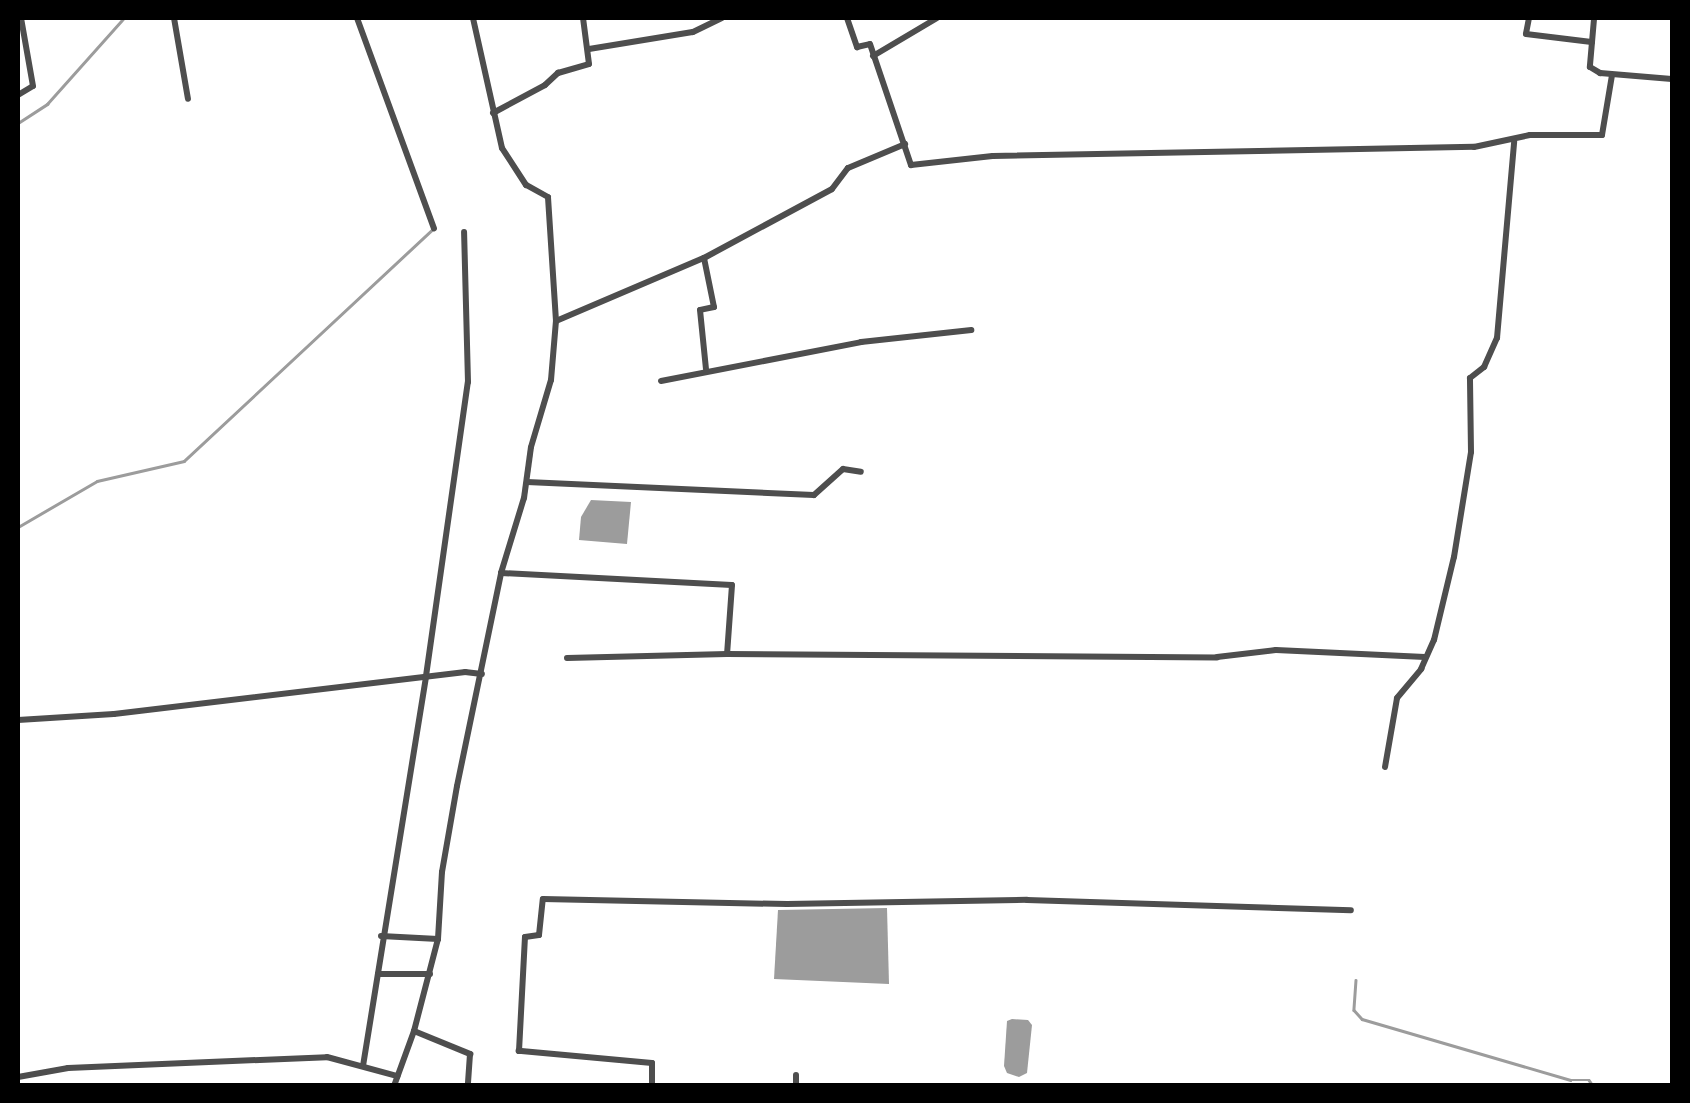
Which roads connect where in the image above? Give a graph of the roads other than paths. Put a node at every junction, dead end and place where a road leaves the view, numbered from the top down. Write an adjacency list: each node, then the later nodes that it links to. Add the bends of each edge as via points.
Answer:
1 (21, 18): 16 (street, via 33,86)
2 (174, 18): 17 (street)
3 (357, 18): 21 (street)
4 (472, 18): 18 (street)
5 (583, 18): 12 (street)
6 (722, 18): 12 (street, via 693,32)
7 (847, 18): 13 (street, via 858,47 870,44)
8 (937, 18): 13 (street)
9 (1529, 18): 11 (street, via 1526,34)
10 (1594, 18): 11 (street)
11 (1592, 42): 14 (street, via 1590,67)
12 (589, 49): 18 (street, via 590,64 558,73)
13 (873, 56): 20 (street)
14 (1612, 75): 15 (street); 19 (street, via 1602,135 1530,135)
15 (1672, 78)
16 (18, 95)
17 (188, 99)
18 (493, 113): 24 (street, via 514,172 548,197)
19 (1514, 142): 20 (street, via 993,156 911,165); 32 (street, via 1496,338 1484,367 1470,378 1471,452 1454,557)
20 (904, 144): 23 (street, via 848,168 832,189)
21 (434, 228)
22 (464, 232): 35 (street, via 468,382)
23 (704, 258): 24 (street); 26 (street, via 714,307 700,310)
24 (556, 321): 29 (street, via 551,380)
25 (971, 330): 26 (street)
26 (706, 369): 27 (street)
27 (662, 380)
28 (862, 472): 29 (street, via 843,468 814,495)
29 (527, 482): 30 (street)
30 (501, 573): 31 (street, via 732,586); 34 (street)
31 (727, 654): 32 (street, via 1217,657 1276,650); 33 (street)
32 (1425, 657): 37 (street, via 1397,698)
33 (567, 658)
34 (482, 674): 35 (street); 40 (street, via 442,872)
35 (426, 676): 36 (street); 39 (street)
36 (18, 720)
37 (1385, 767)
38 (1352, 910): 50 (street, via 1027,900 543,898 539,936 525,937 519,1051 652,1062)
39 (381, 936): 40 (street); 41 (street)
40 (438, 939): 42 (street)
41 (378, 974): 42 (street); 44 (street)
42 (430, 974): 43 (street)
43 (414, 1031): 46 (street); 49 (street, via 470,1054)
44 (362, 1066): 46 (street); 47 (street, via 327,1057 68,1068)
45 (796, 1075): 51 (street)
46 (397, 1076): 48 (street)
47 (18, 1077)
48 (394, 1086)
49 (468, 1086)
50 (652, 1086)
51 (796, 1086)

